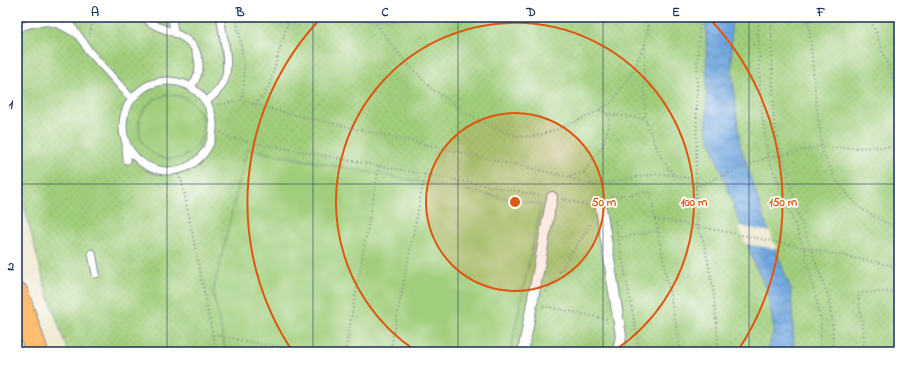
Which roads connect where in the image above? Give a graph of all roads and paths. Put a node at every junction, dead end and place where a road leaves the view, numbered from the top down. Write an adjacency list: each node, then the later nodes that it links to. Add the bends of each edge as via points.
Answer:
1 (64, 17): 17 (lane)
2 (84, 17): 19 (path, via 92,26)
3 (145, 17): 16 (lane, via 157,26)
4 (172, 17): 16 (lane)
5 (220, 17): 24 (lane, via 227,64 225,80)
6 (236, 17): 23 (path, via 244,62)
7 (289, 17): 25 (path, via 271,80 264,95)
8 (373, 17): 26 (path, via 403,59 431,88 468,114 500,130 515,136 532,137 556,130)
9 (651, 17): 18 (path)
10 (700, 17): 43 (path)
11 (758, 17): 34 (path, via 760,85)
12 (771, 17): 33 (path, via 774,124)
13 (808, 17): 31 (path)
14 (870, 17): 21 (path)
15 (17, 30): 17 (lane, via 37,22 57,23)
16 (174, 32): 20 (lane, via 195,49 199,61 196,80)
17 (76, 34): 19 (lane)
18 (645, 42): 26 (path, via 634,69 613,102); 28 (path)
19 (84, 43): 22 (lane)
20 (191, 87): 22 (lane, via 173,81 157,82 143,88); 24 (lane)
21 (899, 96)
22 (132, 99): 30 (lane, via 125,113 123,128)
23 (242, 100): 24 (path); 25 (path)
24 (208, 104): 29 (lane)
25 (255, 104): 41 (path)
26 (599, 110): 27 (path)
27 (608, 114): 28 (path); 38 (path, via 609,126 602,147)
28 (646, 119): 40 (path, via 660,156)
29 (214, 128): 36 (path, via 229,138); 37 (lane, via 211,143 203,156 191,166)
30 (126, 143): 35 (lane); 37 (lane, via 133,155 144,165 154,169)
31 (822, 146): 32 (path); 33 (path); 50 (path, via 835,179 858,207 884,222)
32 (899, 147)
33 (782, 155): 34 (path); 54 (path)
34 (768, 157): 43 (path); 53 (path)
35 (127, 160)
36 (379, 166): 39 (path); 66 (path)
37 (176, 171): 62 (path, via 182,182)
38 (584, 172): 41 (path); 42 (path)
39 (425, 174): 44 (path); 67 (path)
40 (674, 175): 42 (path, via 656,174); 43 (path, via 688,178)
41 (569, 178): 42 (path)
42 (592, 185)
43 (696, 187): 49 (path)
44 (552, 197): 46 (path); 60 (street)
45 (612, 204): 48 (path, via 611,197 650,191)
46 (601, 208): 60 (path); 61 (street)
47 (615, 217): 52 (path)
48 (655, 219): 49 (path); 51 (path)
49 (698, 226): 53 (path); 72 (path, via 704,242 713,288)
50 (899, 227)
51 (658, 231): 52 (path); 71 (path)
52 (618, 238): 70 (path)
53 (804, 248): 54 (path); 73 (path, via 822,320)
54 (810, 249): 56 (path); 74 (path, via 828,299 833,331)
55 (92, 252): 57 (lane)
56 (899, 267)
57 (96, 274)
58 (899, 291): 75 (path, via 858,293 864,337)
59 (17, 292): 63 (highway)
60 (535, 304): 61 (path); 68 (street)
61 (619, 321): 69 (street, via 621,336)
62 (212, 335): 64 (path); 65 (path)
63 (37, 352)
64 (216, 352)
65 (306, 352)
66 (345, 352)
67 (390, 352)
68 (523, 352)
69 (618, 352)
70 (640, 352)
71 (681, 352)
72 (719, 352)
73 (820, 352)
74 (832, 352)
75 (862, 352)

